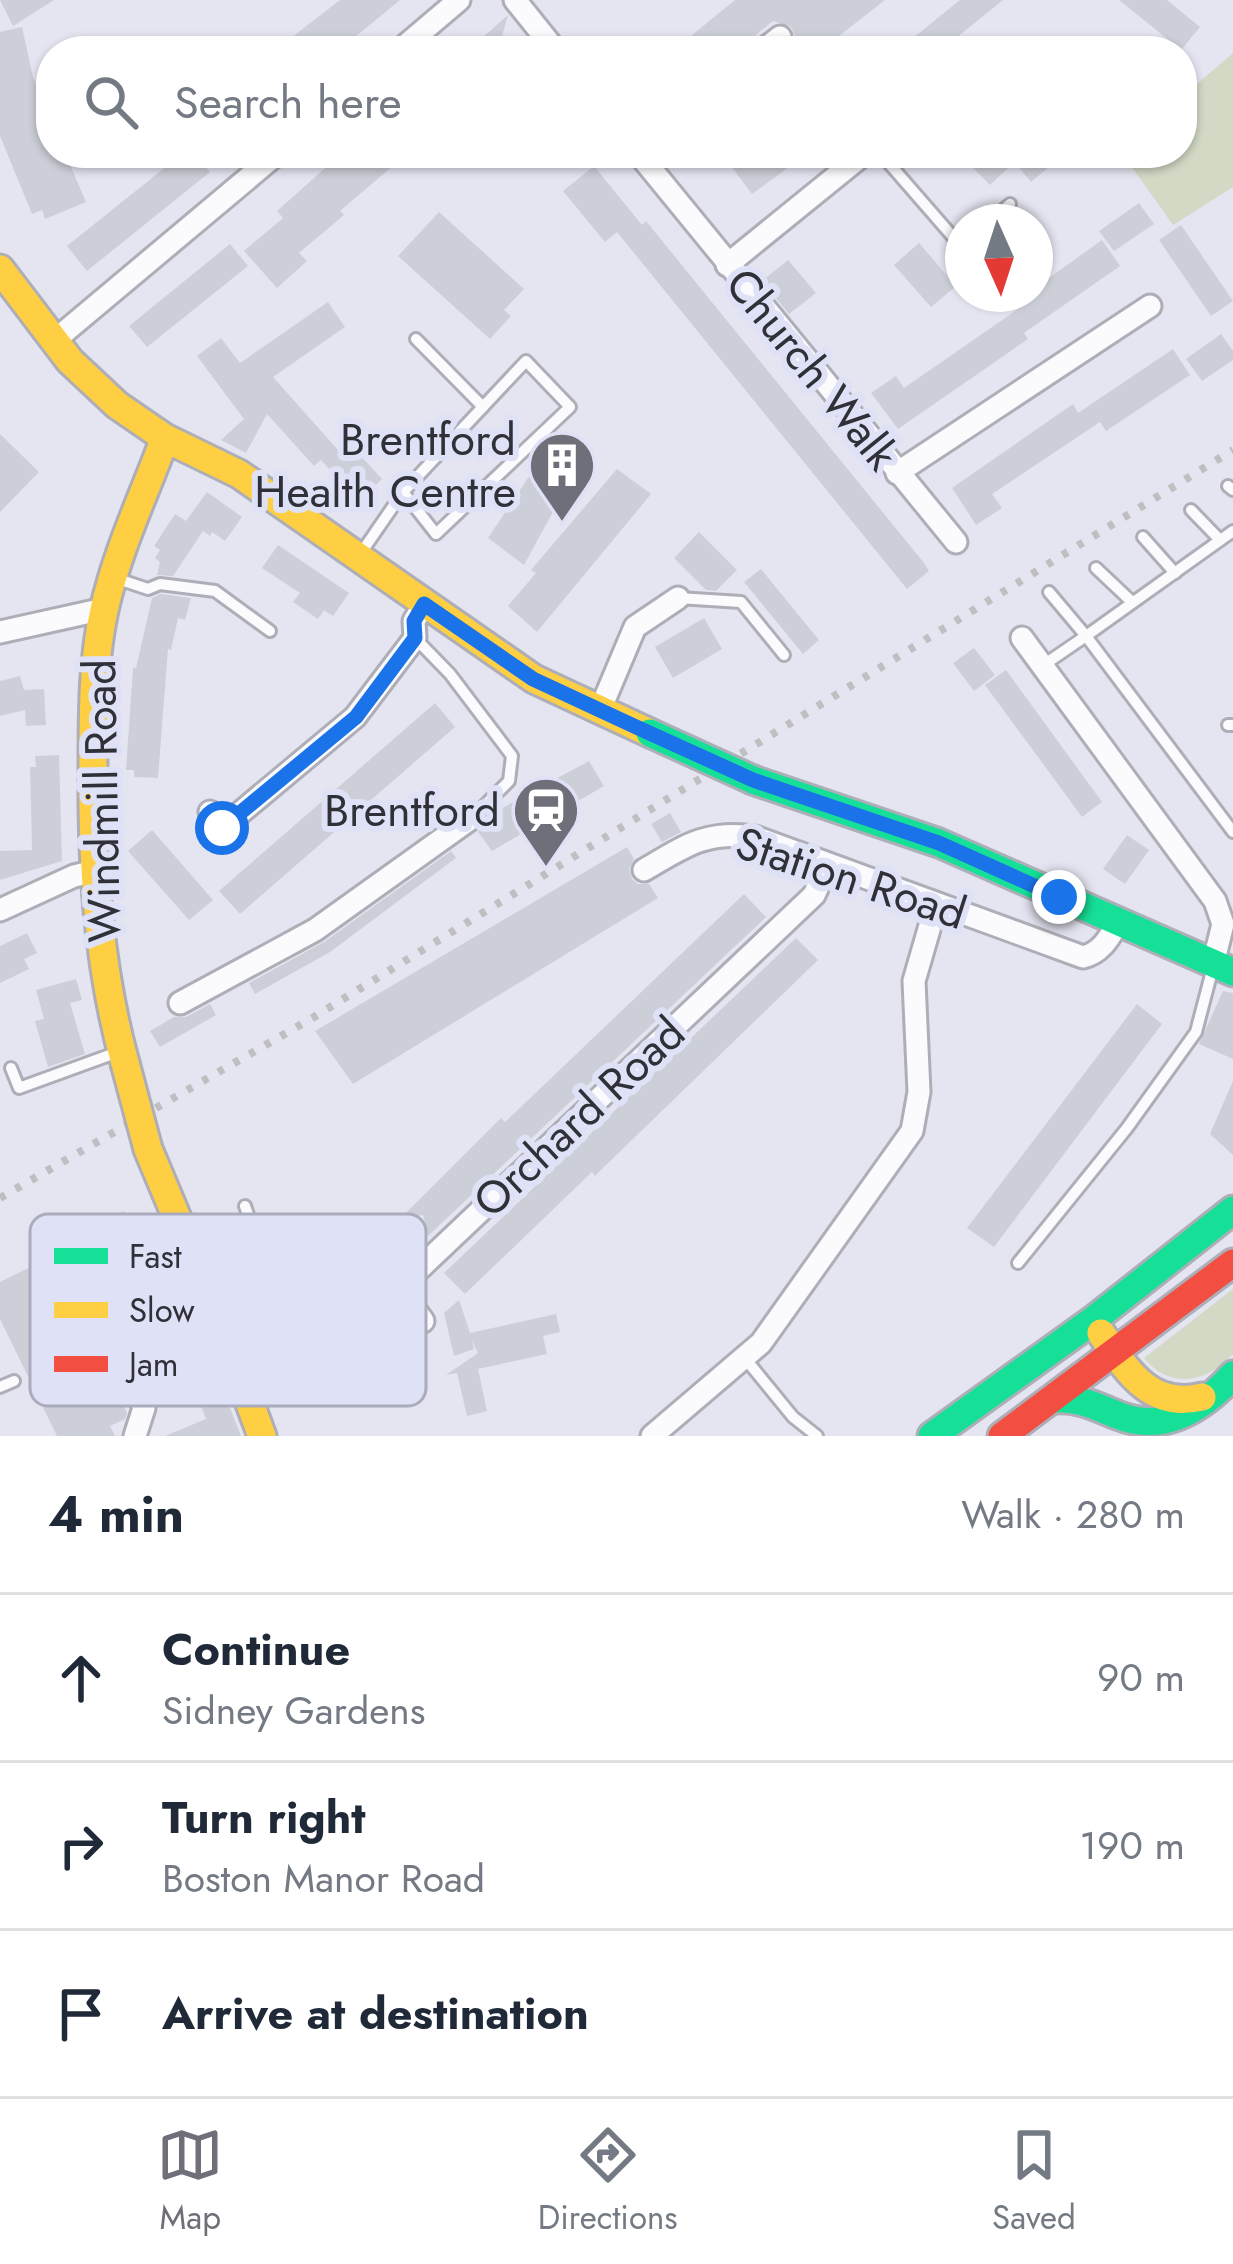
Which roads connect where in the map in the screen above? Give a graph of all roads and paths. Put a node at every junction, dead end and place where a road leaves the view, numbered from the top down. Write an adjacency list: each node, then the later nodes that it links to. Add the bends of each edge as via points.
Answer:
1 (459, 0): 3 (street)
2 (515, 0): 4 (street)
3 (417, 36)
4 (544, 36)
5 (260, 168): 14 (street)
6 (650, 168): 10 (street, Church Walk)
7 (847, 168): 10 (street)
8 (893, 168): 9 (lane)
9 (945, 228)
10 (727, 265): 17 (street, Church Walk)
11 (0, 269): 14 (main road)
12 (1150, 306): 17 (street)
13 (416, 339): 15 (lane)
14 (55, 340): 16 (main road, via 117,405)
15 (484, 407): 18 (lane); 18 (lane, via 526,361 570,407 436,534)
16 (165, 437): 24 (main road, via 239,474); 27 (main road, Windmill Road)
17 (897, 473): 23 (street, Church Walk)
18 (403, 493): 24 (lane)
19 (1191, 511): 22 (lane)
20 (1233, 531): 22 (lane)
21 (1143, 537): 26 (lane)
22 (1220, 540): 26 (lane)
23 (956, 542)
24 (359, 556): 31 (main road)
25 (1096, 568): 30 (lane)
26 (1174, 574): 30 (lane)
27 (112, 578): 32 (main road, Windmill Road); 33 (lane, via 148,589 215,591)
28 (1049, 592): 35 (lane)
29 (678, 598): 38 (lane, via 741,602); 40 (street, via 635,627)
30 (1132, 602): 35 (lane)
31 (424, 604): 36 (street); 40 (main road, via 533,679)
32 (104, 609): 34 (street); 46 (main road, Windmill Road, via 96,651)
33 (269, 631)
34 (0, 632)
35 (1086, 636): 39 (lane); 43 (lane)
36 (415, 638): 41 (street, via 356,717 222,828); 42 (lane, via 512,756 509,782)
37 (1022, 638): 39 (street)
38 (784, 655)
39 (1042, 666): 49 (street)
40 (600, 710): 50 (main road, bridge, via 753,780 939,843)
41 (210, 812)
42 (473, 817): 52 (street, via 315,930)
43 (1233, 832)
44 (828, 865): 45 (street, Station Road, via 730,834 706,836); 47 (street, Station Road); 59 (street, Orchard Road, via 814,896)
45 (644, 870)
46 (95, 871): 48 (street); 53 (main road, Windmill Road)
47 (936, 905): 50 (street, Station Road, via 1083,957 1104,945); 64 (street, via 916,962 919,1092 912,1131)
48 (0, 910)
49 (1228, 922): 51 (street)
50 (1118, 923): 51 (main road)
51 (1223, 968): 60 (lane, via 1196,1032)
52 (180, 1003)
53 (123, 1057): 54 (lane, via 19,1088); 57 (main road, Windmill Road, bridge)
54 (11, 1068)
55 (245, 1206): 58 (lane)
56 (1233, 1210): 62 (main road)
57 (173, 1214)
58 (248, 1214)
59 (426, 1262)
60 (1018, 1263)
61 (1233, 1263): 63 (main road)
62 (1092, 1321): 63 (main road); 76 (main road)
63 (1115, 1352): 65 (main road, via 1160,1399 1195,1400); 68 (main road)
64 (744, 1357): 74 (street); 75 (lane)
65 (1230, 1379): 71 (main road, via 1182,1416)
66 (14, 1381): 67 (lane)
67 (0, 1387)
68 (1054, 1399): 71 (main road, via 1083,1398); 77 (main road)
69 (142, 1406): 72 (street)
70 (252, 1406): 73 (main road, Windmill Road)
71 (1131, 1428)
72 (134, 1436)
73 (262, 1436)
74 (652, 1436)
75 (817, 1436)
76 (932, 1436)
77 (1002, 1436)

